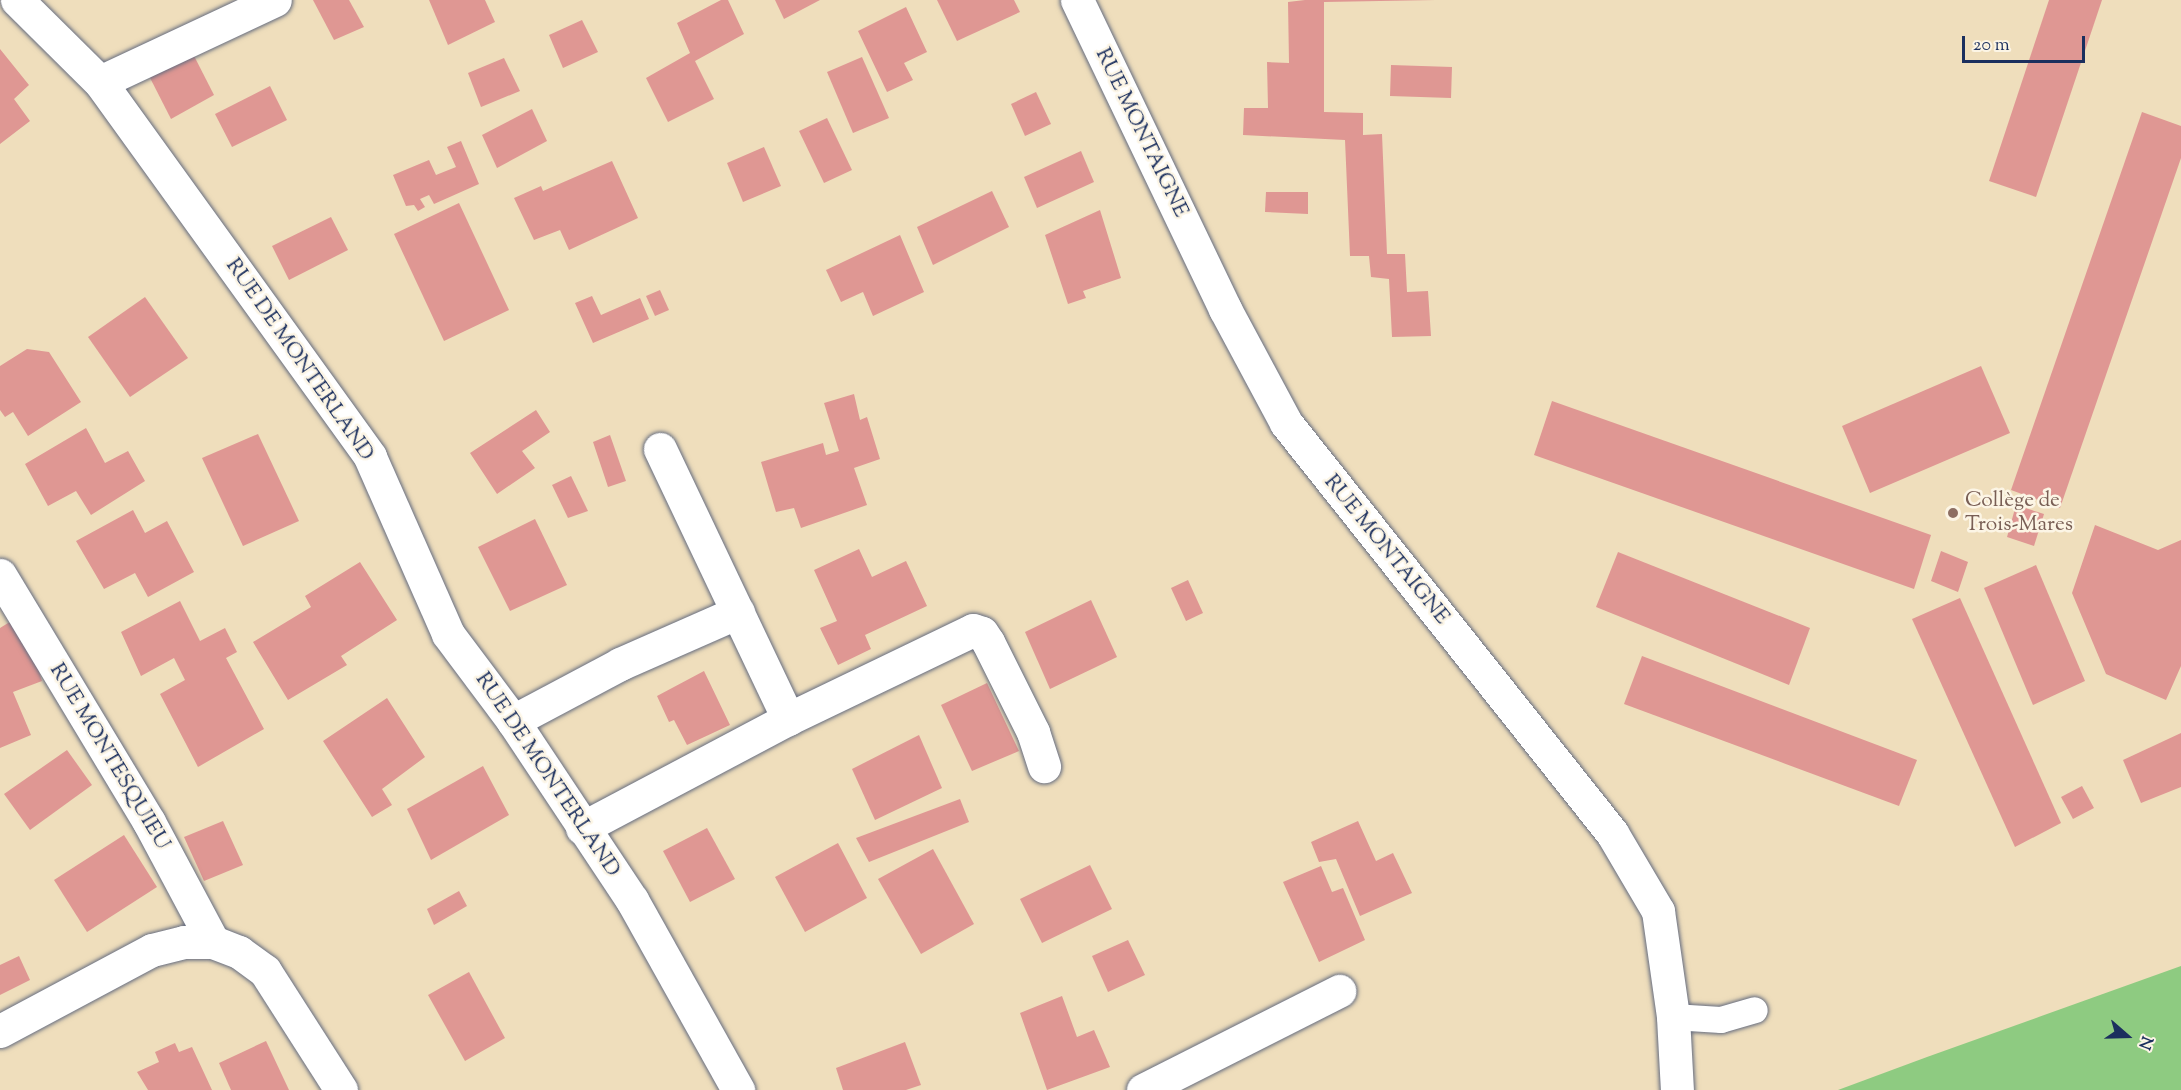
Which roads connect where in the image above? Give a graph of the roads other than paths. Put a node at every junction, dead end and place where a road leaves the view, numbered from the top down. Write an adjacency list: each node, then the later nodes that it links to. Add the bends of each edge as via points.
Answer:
1 (18, 0): 4 (street, RUE DE MONTERLAND)
2 (275, 0): 4 (street)
3 (1077, 0): 15 (street, RUE MONTAIGNE, via 1225,309 1286,423 1624,853 1658,911)
4 (100, 82): 9 (street, RUE DE MONTERLAND, via 370,458 448,634)
5 (660, 449): 7 (street)
6 (0, 575): 12 (street, RUE MONTESQUIEU, via 149,822)
7 (738, 612): 8 (street); 9 (street, via 620,664)
8 (788, 719): 10 (street, via 973,630 982,633 988,642 1033,732); 11 (street)
9 (513, 721): 11 (street, RUE DE MONTERLAND)
10 (1044, 766)
11 (582, 828): 18 (street, RUE DE MONTERLAND, via 632,900)
12 (213, 942): 16 (street, via 184,942 152,950); 17 (street, via 239,952 265,971)
13 (1339, 991): 19 (street)
14 (1755, 1010): 15 (lane, via 1721,1020)
15 (1673, 1017): 20 (street, RUE MONTAIGNE)
16 (0, 1031)
17 (341, 1090)
18 (738, 1090)
19 (1143, 1090)
20 (1677, 1090)

